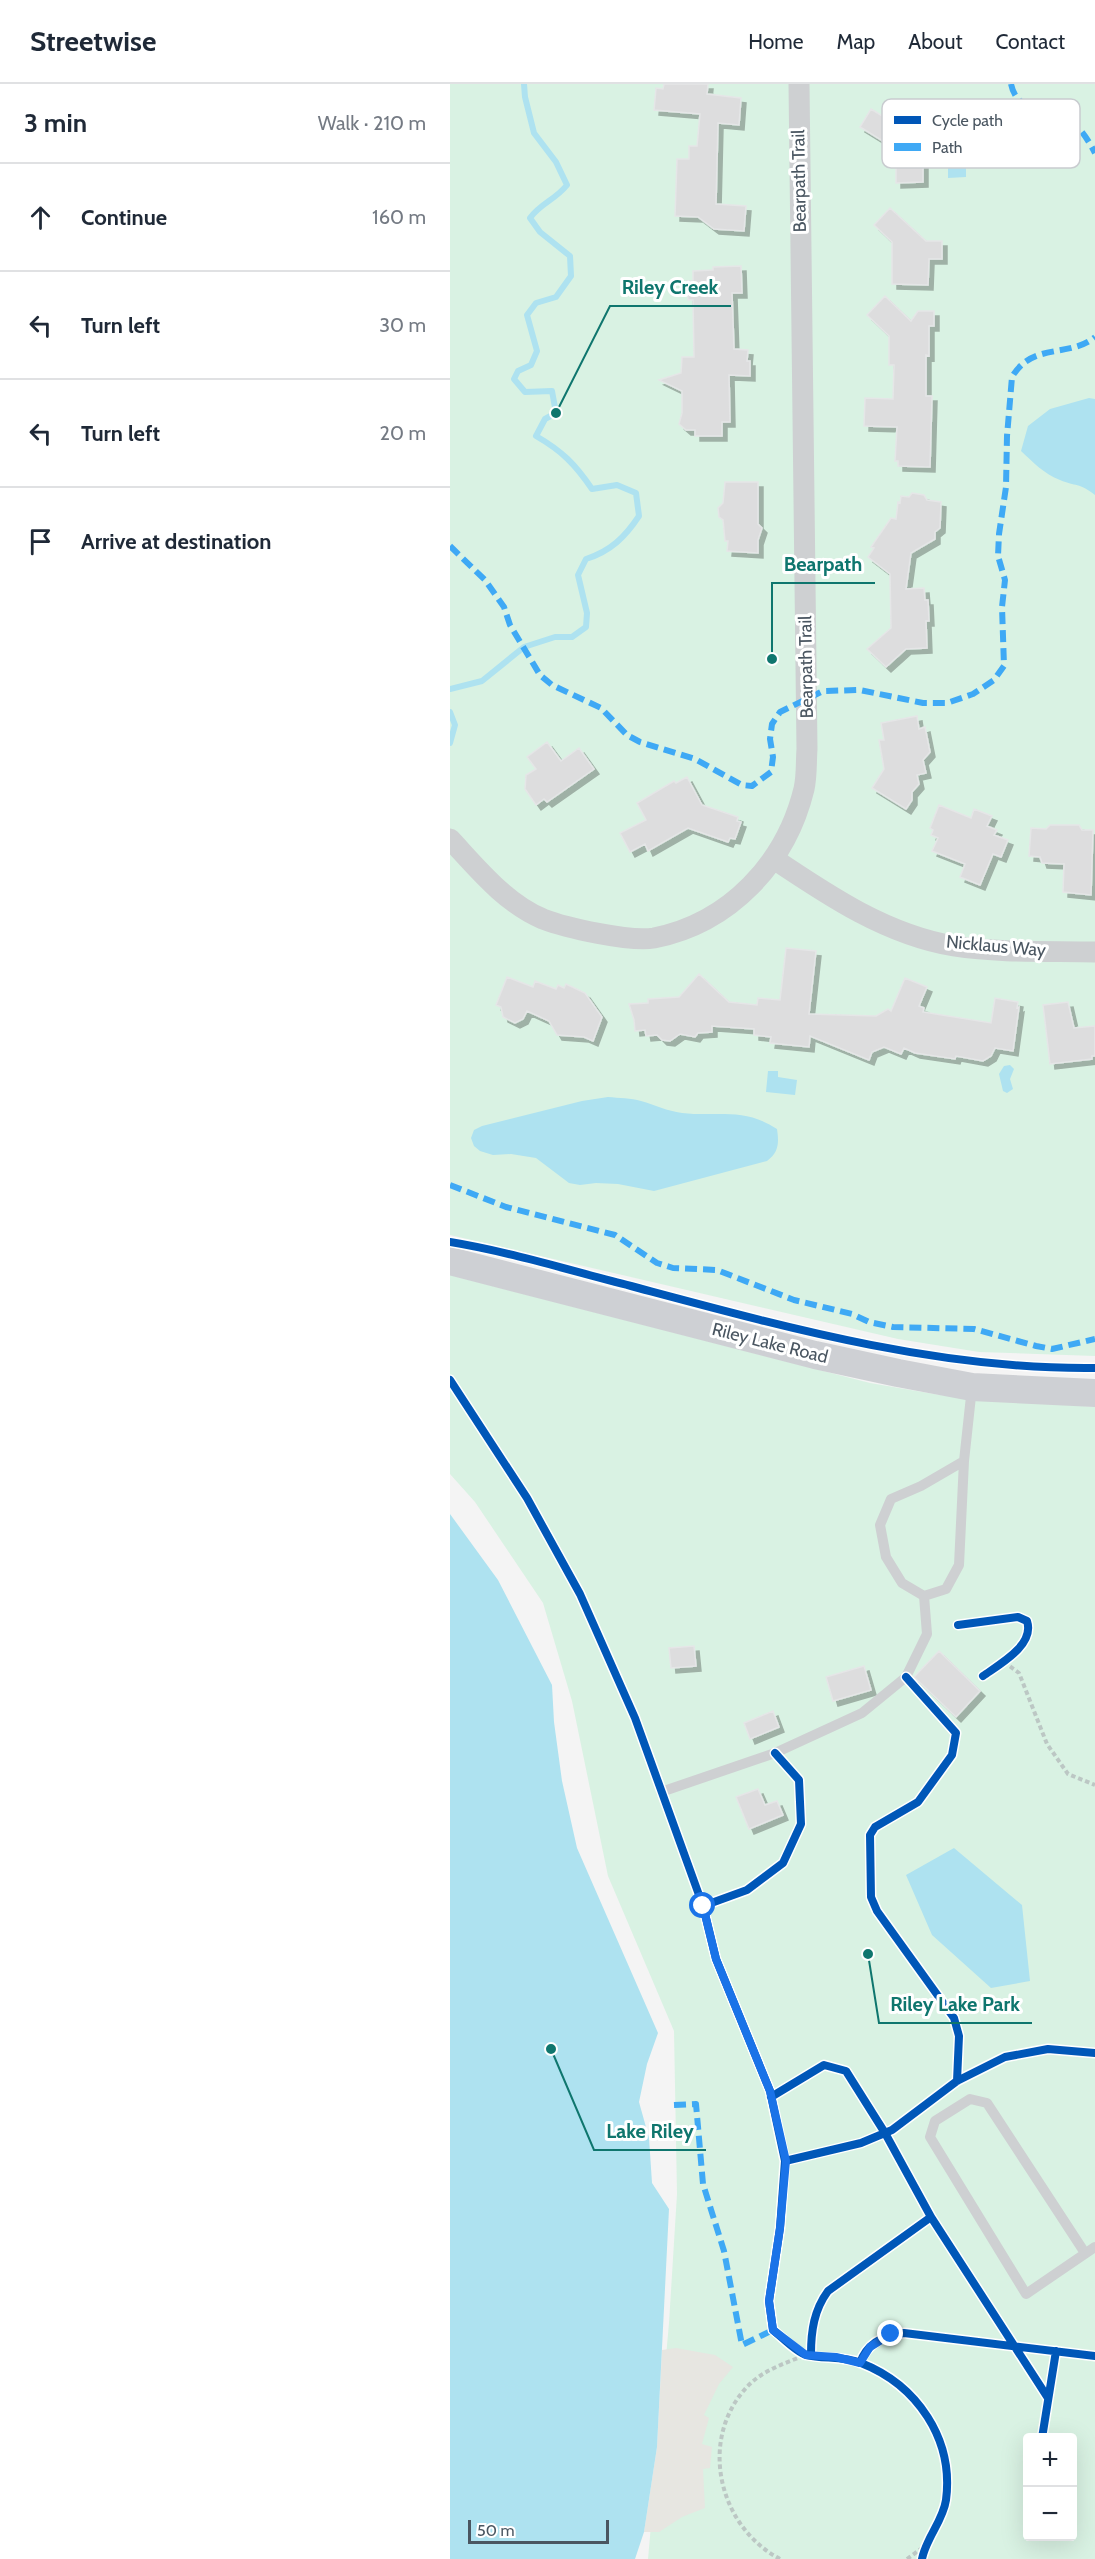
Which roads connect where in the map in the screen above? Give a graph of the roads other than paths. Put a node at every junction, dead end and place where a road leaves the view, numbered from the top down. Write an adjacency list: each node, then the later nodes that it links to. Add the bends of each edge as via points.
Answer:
1 (799, 84): 3 (street, Bearpath Trail, via 807,748 804,787 794,823)
2 (450, 839): 3 (street, Bearpath Trail, via 512,901 542,918 577,930 652,938 689,927 723,910 752,886)
3 (774, 859): 4 (street, Nicklaus Way, via 865,916 908,933 952,945 993,950)
4 (1095, 952)
5 (450, 1261): 6 (street, Riley Lake Road, via 815,1355)
6 (972, 1387): 7 (street, Riley Lake Road); 8 (lane)
7 (1095, 1393)
8 (964, 1461): 9 (lane, via 959,1565 946,1589); 9 (lane, via 891,1499 879,1525 886,1557 902,1583)
9 (924, 1596): 10 (lane, via 927,1634 906,1677 862,1713 775,1753)
10 (661, 1792)
11 (1095, 2247): 12 (lane)
12 (1085, 2253): 12 (lane, via 987,2103 970,2099 935,2121 930,2137 1026,2294)

